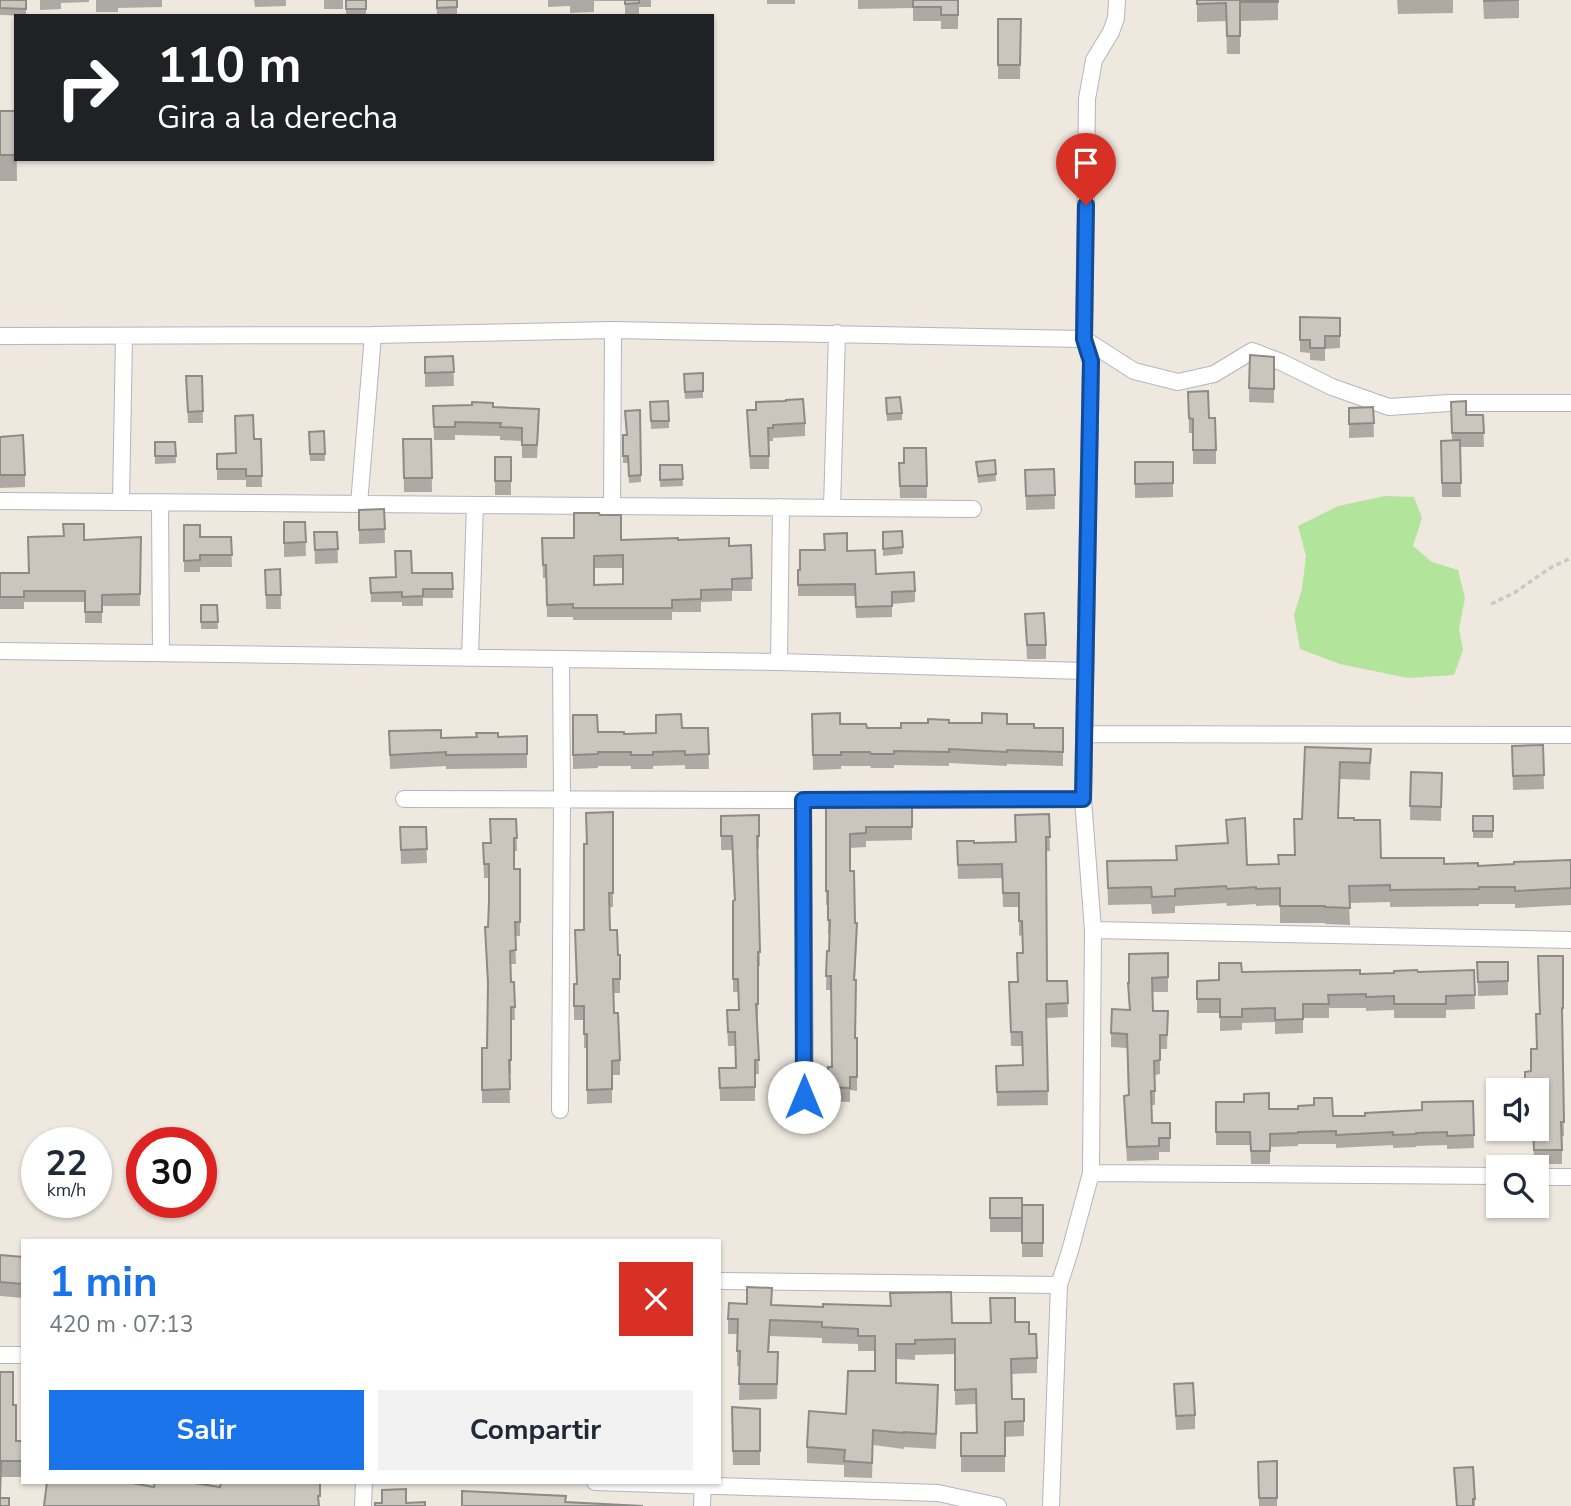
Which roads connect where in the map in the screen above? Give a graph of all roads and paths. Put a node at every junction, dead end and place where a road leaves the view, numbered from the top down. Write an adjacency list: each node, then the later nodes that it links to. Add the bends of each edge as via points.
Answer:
1 (1117, 0): 7 (street, via 1111,32 1094,60 1087,99)
2 (613, 330): 3 (street); 4 (street); 14 (street)
3 (837, 333): 7 (street); 16 (street)
4 (373, 335): 6 (street); 12 (street)
5 (0, 336): 6 (street)
6 (124, 336): 10 (street)
7 (1084, 339): 8 (street, via 1134,371 1178,382 1214,374 1252,351 1389,408); 25 (street, via 1091,361)
8 (1571, 403)
9 (0, 502): 10 (street)
10 (121, 502): 11 (street)
11 (160, 503): 12 (street); 21 (street)
12 (359, 504): 13 (street)
13 (475, 505): 14 (street); 22 (street)
14 (612, 506): 15 (street)
15 (781, 507): 16 (street); 24 (street)
16 (832, 508): 17 (street)
17 (973, 509)
18 (1571, 558): 19 (path)
19 (1491, 604)
20 (0, 651): 21 (street)
21 (161, 653): 22 (street)
22 (470, 658): 23 (street)
23 (561, 659): 24 (street); 29 (street)
24 (779, 662): 25 (street)
25 (1084, 671): 26 (street)
26 (1084, 734): 27 (street); 30 (street)
27 (1571, 735)
28 (404, 799): 29 (street)
29 (562, 799): 31 (street); 35 (street)
30 (1083, 799): 31 (street); 32 (street)
31 (803, 800): 34 (street)
32 (1093, 930): 33 (street); 36 (street)
33 (1571, 940)
34 (804, 1097)
35 (560, 1110)
36 (1091, 1173): 37 (street); 41 (street)
37 (1486, 1176)
38 (1549, 1177): 39 (street)
39 (1571, 1177)
40 (721, 1281): 41 (street)
41 (1059, 1285): 49 (street)
42 (0, 1356): 43 (street)
43 (21, 1356)
44 (364, 1484): 46 (street)
45 (703, 1484): 47 (street); 48 (street, via 938,1493)
46 (363, 1506)
47 (702, 1506)
48 (998, 1506)
49 (1051, 1506)

